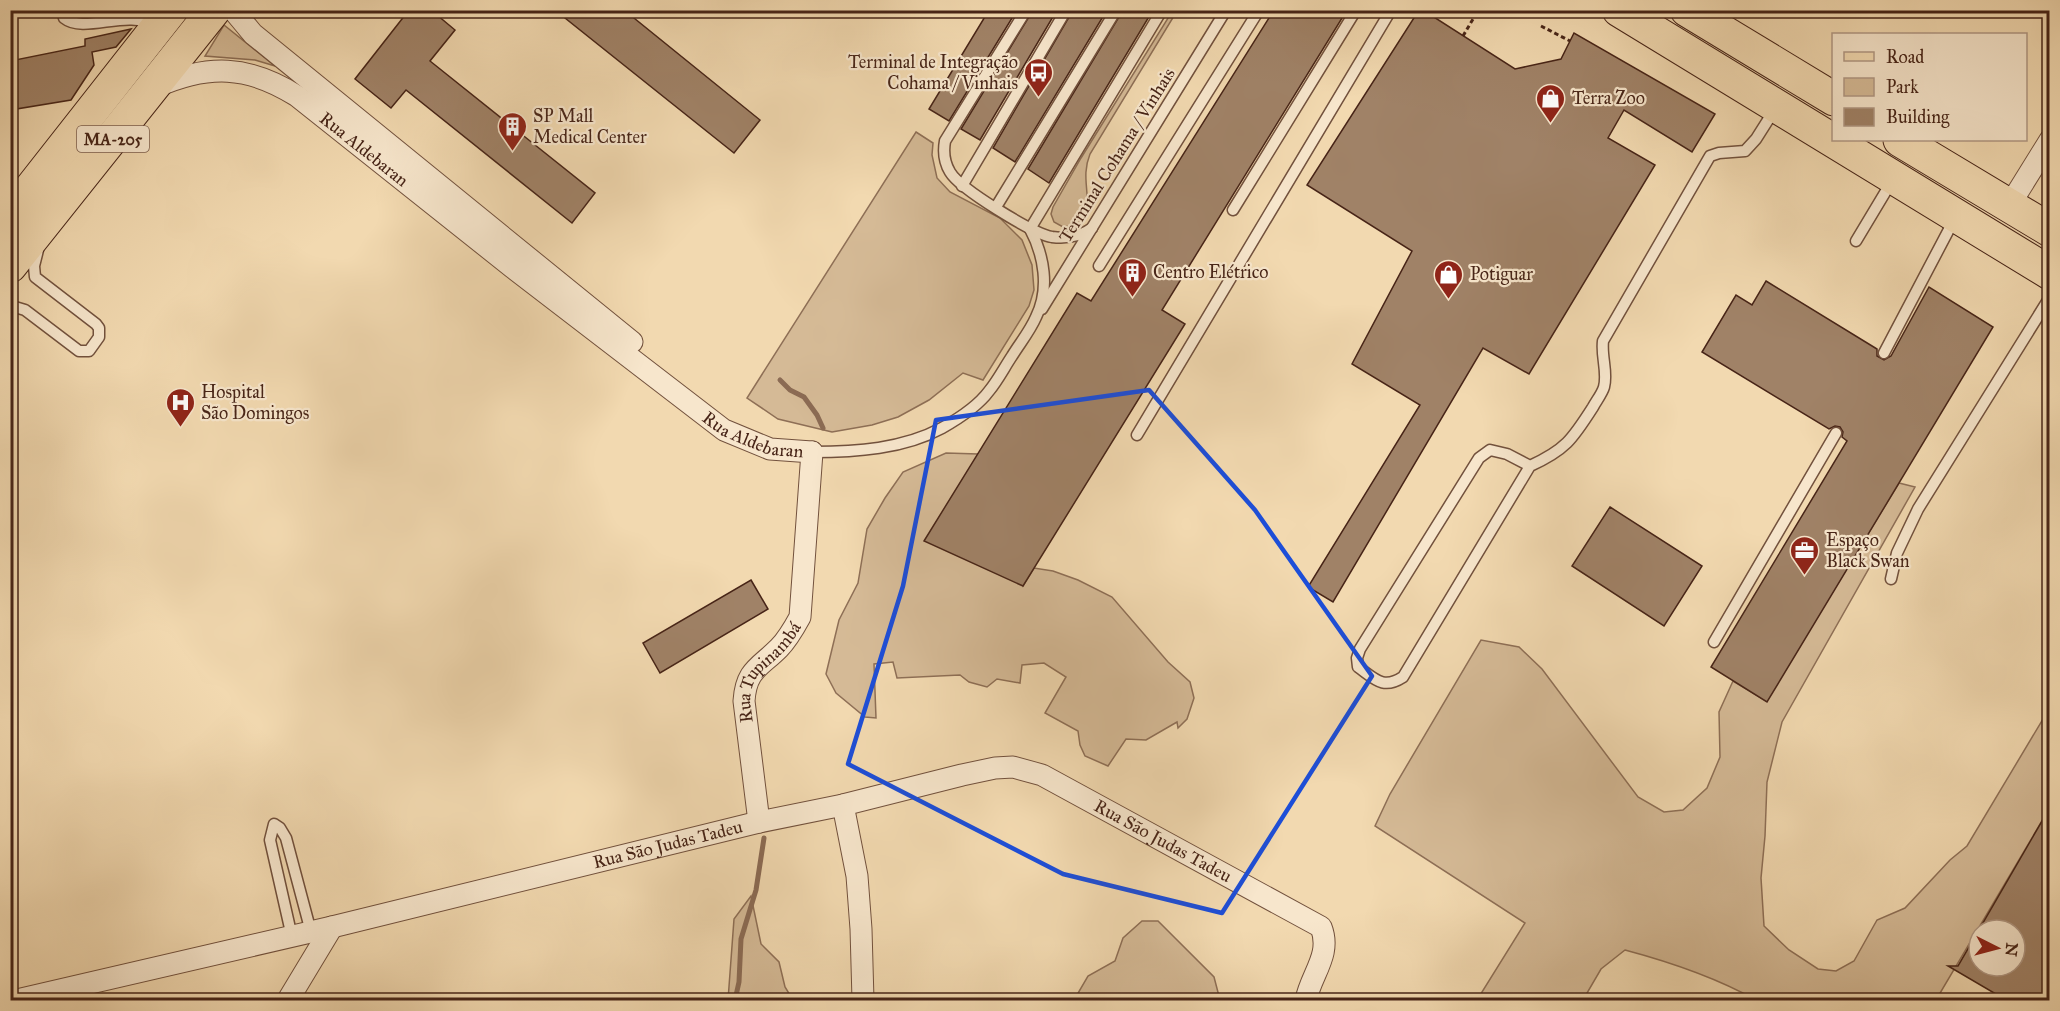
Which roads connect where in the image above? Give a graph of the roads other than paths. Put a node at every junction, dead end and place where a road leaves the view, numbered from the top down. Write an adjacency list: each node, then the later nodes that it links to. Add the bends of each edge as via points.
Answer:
1 (62, 10): 14 (lane, via 64,18 74,24)
2 (214, 10): 15 (main road, MA-205)
3 (233, 10): 42 (street, Rua Aldebaran, via 253,34 729,419 762,436)
4 (1026, 10): 23 (lane, via 945,141 946,164)
5 (1066, 10): 23 (lane)
6 (1116, 10): 24 (lane)
7 (1162, 10): 31 (lane)
8 (1226, 10): 30 (lane, Terminal Cohama / Vinhais)
9 (1259, 10): 34 (lane)
10 (1356, 10): 25 (lane)
11 (1391, 10): 41 (lane)
12 (1619, 10): 17 (main road)
13 (1700, 14): 16 (main road)
14 (163, 20): 26 (main road, MA-205)
15 (153, 88): 29 (main road, MA-205); 42 (street, Rua Aldebaran, via 192,73 216,71 254,74 283,87 724,430 770,449)
16 (1832, 98)
17 (1776, 106): 18 (main road); 43 (lane, via 1745,151 1710,156 1603,341 1604,389 1568,444)
18 (1832, 140)
19 (2049, 140): 28 (street)
20 (1833, 141): 22 (main road)
21 (1902, 141): 28 (main road)
22 (1894, 178): 27 (main road); 32 (lane)
23 (962, 186): 24 (lane)
24 (996, 207): 31 (lane)
25 (1233, 210)
26 (10, 214)
27 (1956, 216): 35 (main road); 39 (lane)
28 (2032, 217)
29 (44, 223): 33 (main road, MA-205); 37 (lane, via 35,277 96,324 99,337 89,351 79,351 25,310)
30 (1092, 228): 31 (lane, via 1065,238); 38 (lane, Terminal Cohama / Vinhais)
31 (1030, 229): 38 (lane, via 1043,263)
32 (1856, 241)
33 (10, 266)
34 (1099, 267)
35 (2049, 273)
36 (2049, 297): 44 (lane, via 1918,509 1897,553)
37 (10, 310)
38 (1037, 316): 42 (lane, Terminal Cohama / Vinhais, via 989,392 941,428 889,446)
39 (1884, 353)
40 (1836, 433): 45 (lane)
41 (1137, 435)
42 (812, 452): 47 (street, Rua Tupinambá, via 800,617 792,633 750,674 744,687)
43 (1530, 466): 43 (lane, via 1498,451 1490,450 1479,458 1360,649 1358,667 1386,684 1403,678)
44 (1891, 579)
45 (1714, 642)
46 (843, 806): 47 (street, Rua São Judas Tadeu); 52 (street, via 857,876); 53 (street, Rua São Judas Tadeu, via 994,768 1013,767 1042,775 1321,927 1325,948)
47 (759, 822): 48 (street, Rua São Judas Tadeu)
48 (332, 927): 49 (street, Rua São Judas Tadeu); 51 (street)
49 (302, 934): 49 (lane, via 286,838 274,824 270,840); 50 (street, Rua São Judas Tadeu)
50 (17, 1000)
51 (288, 1000)
52 (863, 1000)
53 (1306, 1000)

